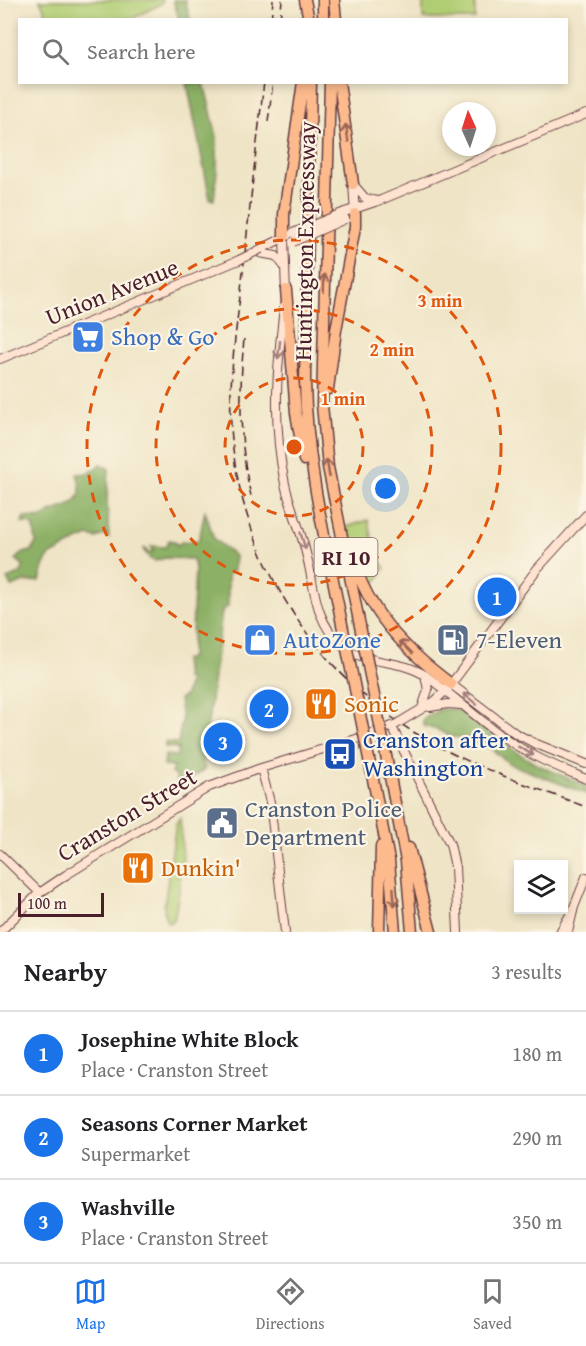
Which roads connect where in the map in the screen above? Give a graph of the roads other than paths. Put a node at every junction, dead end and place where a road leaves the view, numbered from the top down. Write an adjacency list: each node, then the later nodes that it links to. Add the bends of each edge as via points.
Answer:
1 (305, 0): 5 (highway)
2 (312, 0): 6 (highway)
3 (323, 0): 7 (highway)
4 (333, 0): 8 (highway); 9 (highway)
5 (310, 18)
6 (310, 18)
7 (323, 18)
8 (331, 18)
9 (336, 18)
10 (303, 84): 20 (highway, via 284,214)
11 (311, 84): 28 (highway, Huntington Expressway / RI 10, via 305,401 310,463)
12 (324, 84): 16 (highway)
13 (330, 84): 16 (highway, Huntington Expressway / RI 10)
14 (339, 84): 17 (highway, one-way to 14)
15 (586, 114): 18 (main road, Union Avenue)
16 (328, 133): 25 (highway, Huntington Expressway / RI 10, one-way to 16, via 322,363)
17 (353, 184): 18 (main road, via 364,198); 19 (main road)
18 (381, 200): 19 (main road, Union Avenue)
19 (350, 213): 20 (main road, Union Avenue, bridge); 25 (highway, via 355,227 328,386)
20 (288, 239): 21 (main road, Union Avenue); 22 (main road)
21 (260, 251): 22 (main road, via 277,256); 24 (main road, Union Avenue, bridge)
22 (285, 271): 23 (main road)
23 (286, 290): 28 (highway, via 298,431); 29 (main road, one-way to 29, via 276,386 278,436 287,492 306,550 318,611 330,632 350,651)
24 (0, 359)
25 (325, 447): 26 (highway, Huntington Expressway / RI 10, one-way to 25)
26 (332, 488): 30 (highway, one-way to 26, via 406,648 371,603 356,569); 38 (highway, Huntington Expressway / RI 10, bridge)
27 (586, 514): 30 (main road, Cranston Street, via 537,568)
28 (330, 565): 36 (highway, Huntington Expressway / RI 10, bridge)
29 (424, 675): 30 (main road); 32 (main road, via 428,690)
30 (448, 688): 31 (main road); 32 (main road, Cranston Street); 34 (main road, one-way to 30, via 515,733)
31 (465, 707): 32 (main road, via 448,704); 37 (main road, one-way to 37, via 516,746)
32 (421, 710): 33 (main road, Cranston Street, bridge)
33 (393, 726): 35 (main road, Cranston Street); 49 (main road, via 450,844)
34 (586, 764)
35 (261, 768): 41 (main road, Cranston Street, via 208,787); 44 (main road, via 270,802)
36 (373, 777): 45 (highway, via 381,849); 46 (highway, Huntington Expressway / RI 10, one-way to 46, via 392,880)
37 (586, 779)
38 (400, 825): 47 (highway, Huntington Expressway / RI 10); 48 (highway, via 413,857)
39 (0, 855): 41 (main road)
40 (586, 877): 42 (main road)
41 (40, 893): 43 (main road, Cranston Street)
42 (574, 907): 50 (main road); 51 (main road)
43 (0, 932)
44 (285, 932)
45 (379, 932)
46 (395, 932)
47 (412, 932)
48 (431, 932)
49 (458, 932)
50 (560, 932)
51 (568, 932)

